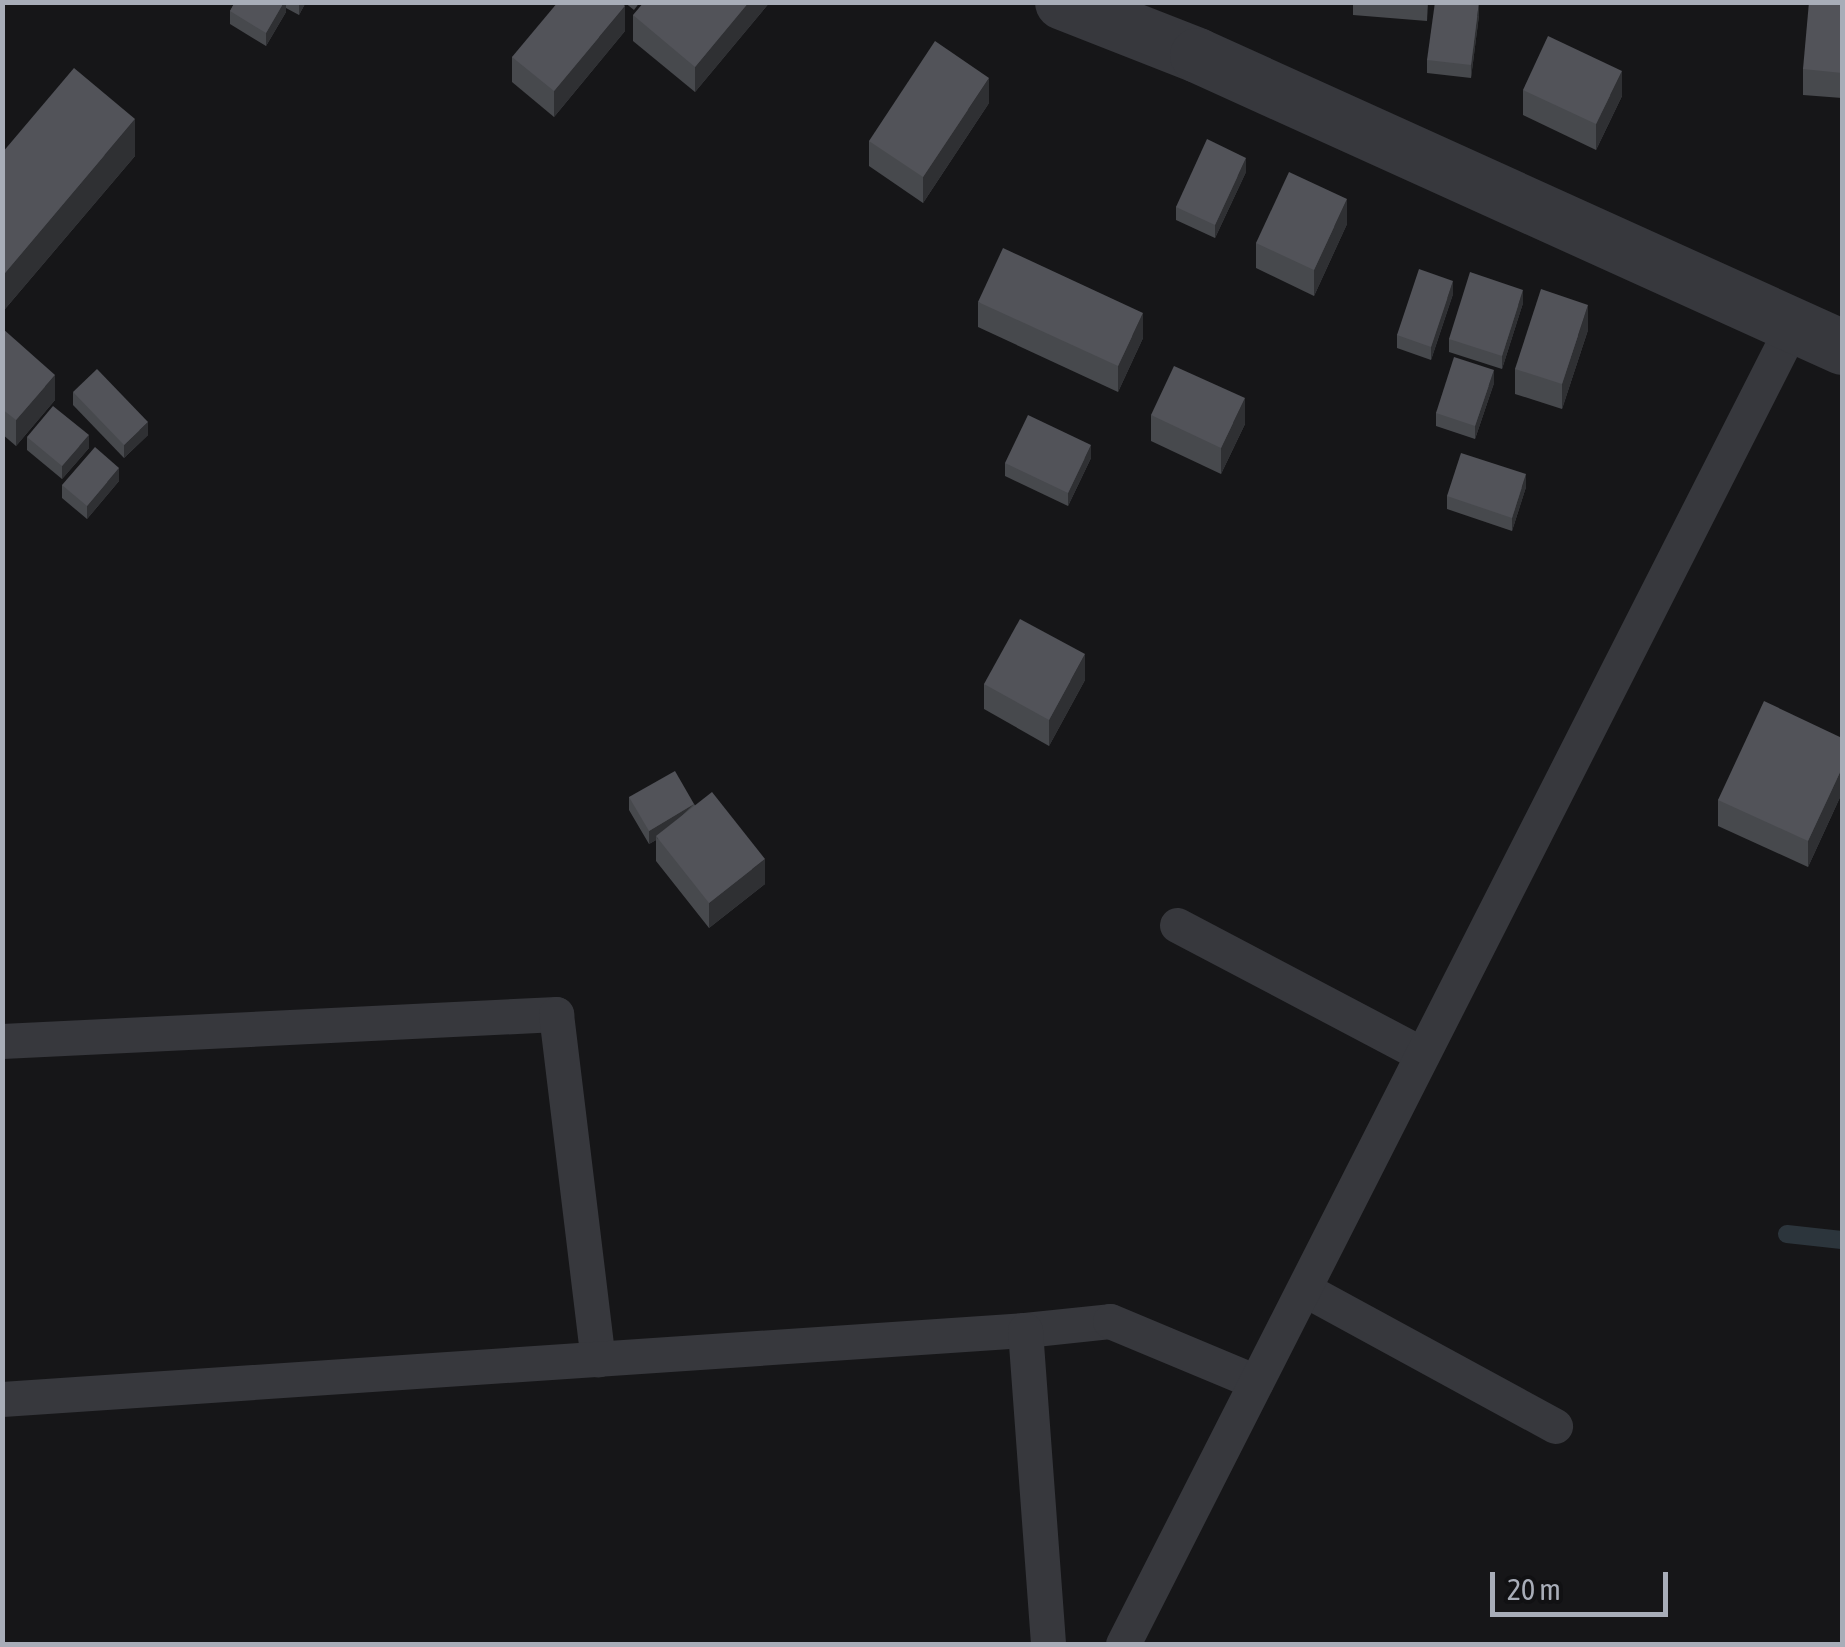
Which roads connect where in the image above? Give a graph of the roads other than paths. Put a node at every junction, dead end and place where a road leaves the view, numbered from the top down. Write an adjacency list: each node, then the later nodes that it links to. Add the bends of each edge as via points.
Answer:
1 (1062, 2): 2 (street, via 1197,56)
2 (1792, 325): 3 (street); 6 (lane)
3 (1842, 348)
4 (1177, 925): 6 (lane)
5 (2, 1041): 9 (lane, via 556,1014)
6 (1422, 1054): 7 (lane)
7 (1304, 1289): 10 (lane); 12 (lane)
8 (1025, 1330): 9 (lane); 10 (lane, via 1110,1320); 13 (lane)
9 (598, 1359): 11 (lane)
10 (1256, 1382): 14 (lane)
11 (2, 1399)
12 (1555, 1426)
13 (1048, 1644)
14 (1123, 1644)

